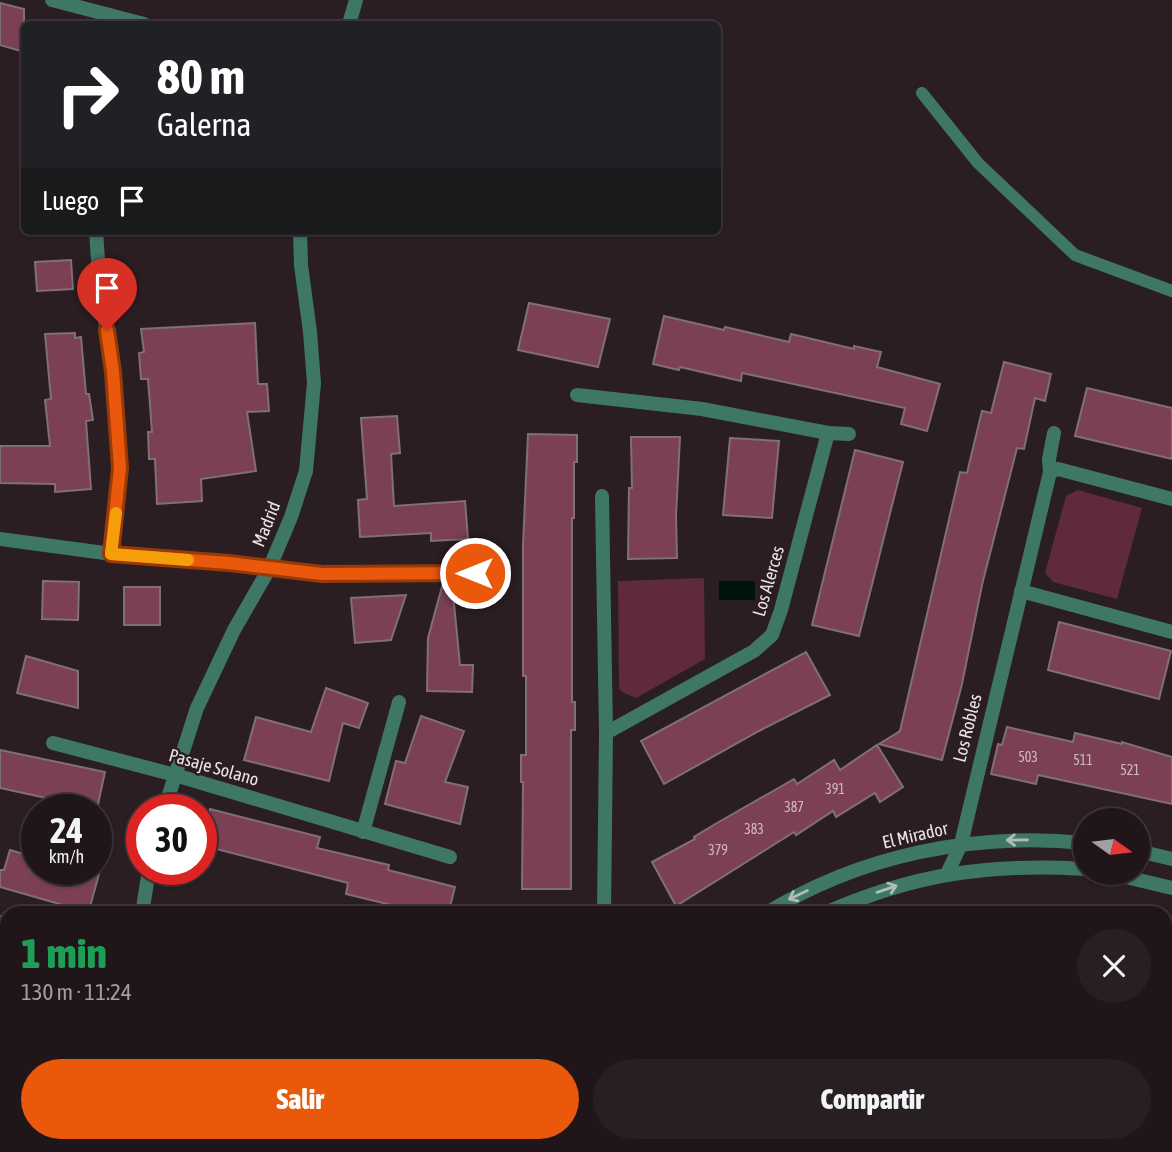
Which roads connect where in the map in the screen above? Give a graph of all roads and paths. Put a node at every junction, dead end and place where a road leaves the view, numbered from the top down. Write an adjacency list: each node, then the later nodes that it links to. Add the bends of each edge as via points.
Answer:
1 (52, 0): 3 (street)
2 (356, 0): 4 (street)
3 (132, 21)
4 (350, 21)
5 (922, 93): 8 (lane, via 978,163 1075,255)
6 (96, 235): 17 (street, via 120,468)
7 (300, 235): 18 (street, Madrid, via 314,383 312,427 306,471)
8 (1172, 291)
9 (577, 394): 10 (street, via 702,409)
10 (828, 433): 12 (street); 23 (street, Los Alerces, via 772,635 754,651)
11 (1054, 433): 13 (street, Los Robles)
12 (849, 434)
13 (1050, 472): 15 (street, via 1058,469); 20 (street, Los Robles)
14 (602, 496): 23 (street)
15 (1172, 499)
16 (0, 538): 17 (street)
17 (111, 554): 18 (street)
18 (269, 569): 19 (street, via 322,574); 25 (street, Madrid, via 197,708)
19 (475, 573)
20 (1021, 591): 21 (street); 29 (street, Los Robles)
21 (1172, 632)
22 (399, 702): 27 (street)
23 (606, 733): 39 (street)
24 (53, 743): 25 (street, Pasaje Solano)
25 (175, 775): 26 (street, Madrid); 27 (street, Pasaje Solano)
26 (169, 794)
27 (363, 832): 31 (street, Pasaje Solano)
28 (1073, 842): 29 (street, El Mirador, one-way to 29)
29 (961, 844): 34 (street, Los Robles); 40 (street, El Mirador, one-way to 40, via 870,865 826,881)
30 (1150, 854): 32 (street)
31 (450, 857)
32 (1172, 859)
33 (1073, 868): 34 (street, via 993,868)
34 (947, 874): 41 (street, one-way to 34, via 901,884)
35 (1150, 883): 37 (street)
36 (147, 885): 38 (street)
37 (1172, 888)
38 (143, 906)
39 (604, 906)
40 (780, 906)
41 (841, 906)

